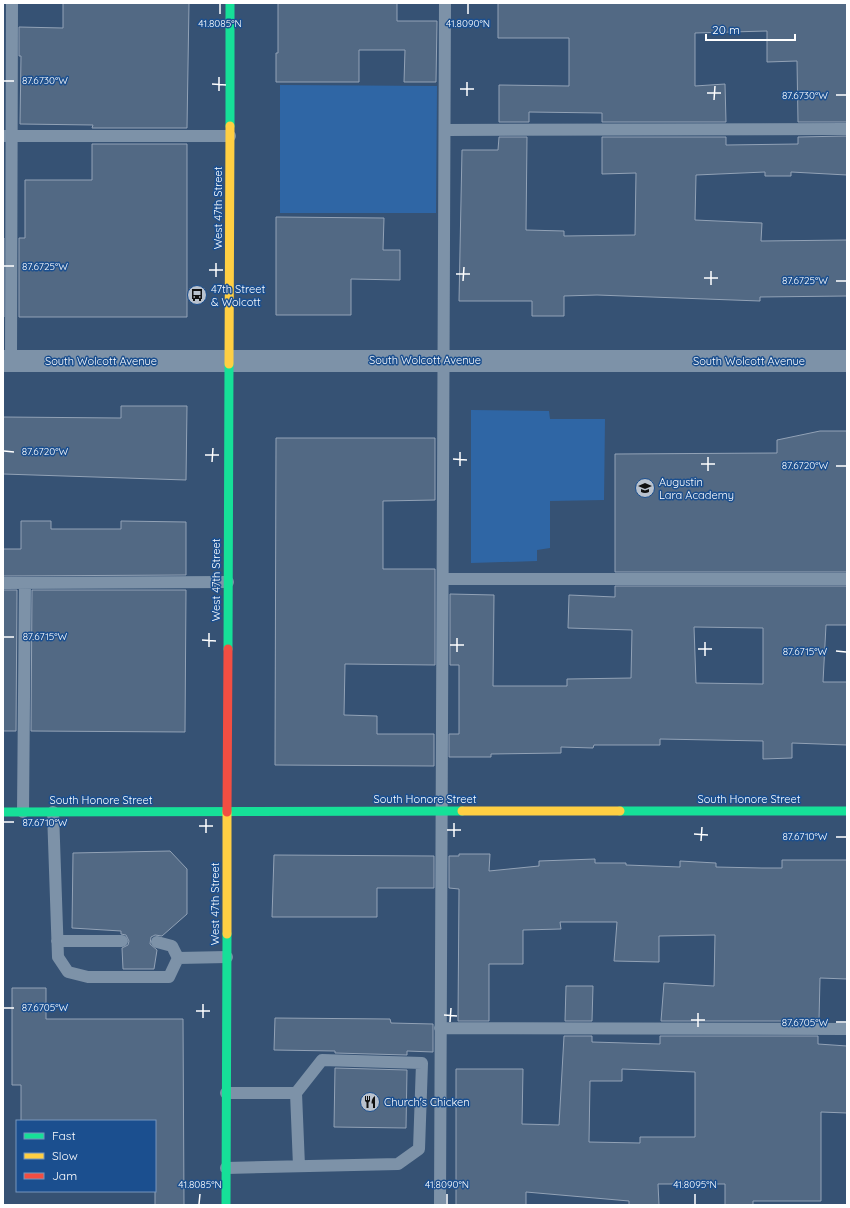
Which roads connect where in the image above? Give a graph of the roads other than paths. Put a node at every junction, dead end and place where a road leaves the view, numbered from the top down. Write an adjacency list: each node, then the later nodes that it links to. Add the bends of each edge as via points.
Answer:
1 (12, 3): 6 (lane)
2 (230, 3): 7 (main road, West 47th Street)
3 (445, 3): 5 (lane)
4 (847, 129): 5 (lane)
5 (445, 130): 9 (lane)
6 (7, 136): 7 (lane); 10 (lane)
7 (230, 136): 8 (main road, West 47th Street)
8 (229, 360): 9 (street, South Wolcott Avenue); 10 (street, South Wolcott Avenue); 14 (main road, West 47th Street)
9 (444, 360): 11 (street, South Wolcott Avenue); 12 (lane)
10 (7, 361)
11 (847, 361)
12 (443, 579): 13 (lane); 17 (lane)
13 (847, 579)
14 (228, 582): 16 (lane); 22 (main road, West 47th Street)
15 (3, 583): 16 (lane)
16 (25, 583): 20 (lane)
17 (442, 811): 18 (main road, South Honore Street); 22 (main road, South Honore Street); 28 (lane)
18 (847, 811)
19 (3, 812): 20 (main road, South Honore Street)
20 (23, 812): 21 (main road, South Honore Street)
21 (53, 812): 22 (main road, South Honore Street); 23 (lane)
22 (227, 812): 26 (main road, West 47th Street)
23 (57, 941): 24 (lane); 27 (lane, via 58,957 68,972 88,977 169,977)
24 (122, 941)
25 (157, 942): 27 (lane, via 172,946)
26 (226, 957): 27 (lane); 30 (main road, West 47th Street)
27 (178, 958)
28 (440, 1028): 29 (lane); 35 (lane)
29 (847, 1029)
30 (226, 1093): 31 (lane); 33 (main road, West 47th Street)
31 (296, 1093): 32 (lane); 32 (lane, via 322,1060 422,1063 419,1149 398,1164)
32 (299, 1166): 33 (lane)
33 (226, 1168): 34 (main road, West 47th Street)
34 (226, 1205)
35 (440, 1205)

